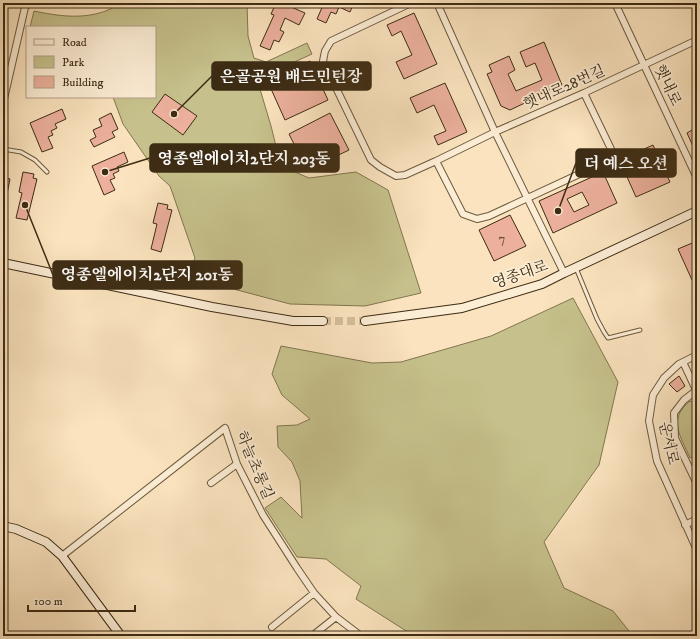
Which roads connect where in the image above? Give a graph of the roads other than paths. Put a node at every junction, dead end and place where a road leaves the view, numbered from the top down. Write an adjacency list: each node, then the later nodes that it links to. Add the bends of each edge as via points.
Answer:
1 (26, 3): 8 (street)
2 (411, 3): 11 (street, 햇내로28번길, via 331,41 323,61 372,160 396,176 405,175)
3 (437, 3): 9 (street)
4 (615, 3): 6 (street, 햇내로)
5 (697, 40): 6 (street, 햇내로28번길)
6 (644, 64): 7 (street, 햇내로28번길); 13 (street, 햇내로)
7 (584, 93): 9 (street, 햇내로28번길); 14 (street, via 611,149 608,157 603,163)
8 (3, 103)
9 (495, 132): 11 (street, 햇내로28번길); 14 (street)
10 (3, 149): 12 (lane, via 22,152)
11 (436, 161): 14 (street, via 463,214 477,219)
12 (47, 172)
13 (697, 178)
14 (527, 199): 18 (street)
15 (697, 211): 17 (main road, 영종대로)
16 (3, 263): 19 (main road, via 212,307 293,321)
17 (576, 268): 18 (main road, 영종대로); 21 (lane, via 597,319 608,338)
18 (564, 273): 20 (main road, 영종대로, via 542,284 462,308)
19 (323, 321)
20 (365, 321)
21 (640, 330)
22 (697, 355): 23 (street, 운서로)
23 (683, 362): 24 (street); 29 (street, 운서로, via 664,378 653,395 649,421 657,461)
24 (697, 391): 27 (street, via 684,400 674,413 675,438)
25 (237, 464): 26 (street); 32 (street, 하늘초롱길, via 225,428); 33 (street, 하늘초롱길, via 263,515)
26 (211, 483)
27 (697, 484)
28 (697, 519): 29 (street)
29 (686, 525): 31 (street, 운서로)
30 (3, 526): 32 (main road, via 46,542)
31 (697, 550)
32 (62, 556): 36 (main road)
33 (314, 593): 34 (street, 하늘초롱길); 35 (street)
34 (336, 617): 37 (street); 38 (street, 하늘초롱길)
35 (272, 627)
36 (121, 636)
37 (312, 636)
38 (361, 636)

